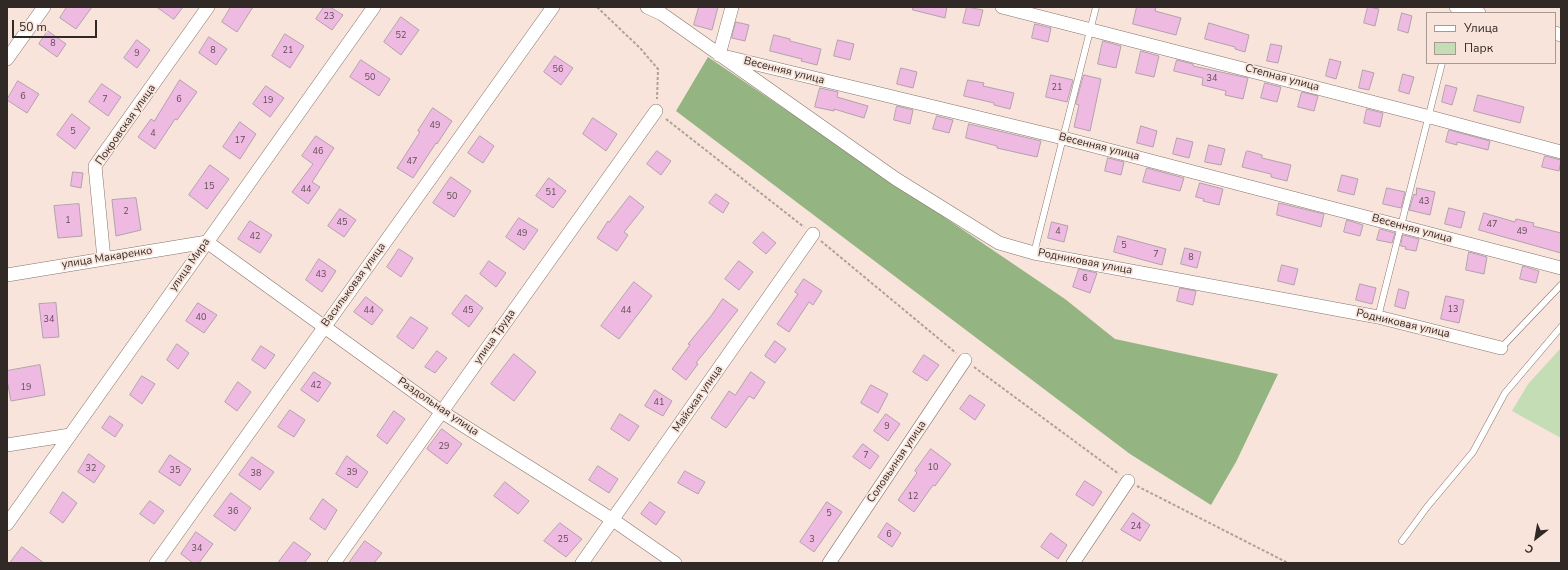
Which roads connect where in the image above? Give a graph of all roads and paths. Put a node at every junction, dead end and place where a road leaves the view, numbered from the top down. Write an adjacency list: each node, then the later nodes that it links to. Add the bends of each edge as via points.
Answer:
1 (44, 7): 14 (street)
2 (208, 7): 24 (street, Покровская улица, via 95,166)
3 (374, 7): 22 (street, улица Мира)
4 (553, 7): 29 (street, Васильковая улица)
5 (597, 7): 16 (path, via 658,69)
6 (647, 7): 13 (street, Весенняя улица, via 662,14)
7 (732, 7): 13 (street)
8 (1002, 7): 12 (street, Степная улица)
9 (1096, 7): 12 (lane)
10 (1456, 7): 11 (street)
11 (1475, 12)
12 (1091, 29): 17 (street, Степная улица); 18 (lane)
13 (719, 55): 18 (street, Весенняя улица); 23 (street, Родниковая улица, via 896,180 999,243)
14 (7, 59)
15 (1442, 64): 17 (lane)
16 (656, 111): 33 (street, улица Труда)
17 (1430, 117): 19 (street, Степная улица); 20 (lane)
18 (1062, 138): 20 (street, Весенняя улица); 23 (lane)
19 (1561, 152)
20 (1402, 226): 25 (street, Весенняя улица); 28 (lane)
21 (813, 234): 37 (street, Майская улица)
22 (207, 242): 24 (street, улица Макаренко); 29 (street, Раздольная улица); 34 (street, улица Мира)
23 (1034, 253): 28 (street, Родниковая улица)
24 (104, 259): 26 (street, улица Макаренко)
25 (1561, 268)
26 (7, 275)
27 (1561, 285): 31 (lane)
28 (1378, 317): 31 (street, Родниковая улица)
29 (324, 327): 33 (street, Раздольная улица); 40 (street, Васильковая улица)
30 (1561, 327): 39 (lane, via 1506,393 1473,452 1426,507)
31 (1501, 348)
32 (965, 360): 44 (street, Соловьиная улица)
33 (442, 412): 37 (street, Раздольная улица); 41 (street, улица Труда)
34 (70, 435): 35 (street); 38 (street, улица Мира)
35 (7, 445)
36 (1128, 481): 45 (street)
37 (613, 520): 42 (street, Майская улица); 43 (street, Раздольная улица)
38 (7, 524)
39 (1402, 541)
40 (156, 563)
41 (334, 563)
42 (582, 563)
43 (675, 563)
44 (829, 563)
45 (1073, 563)

